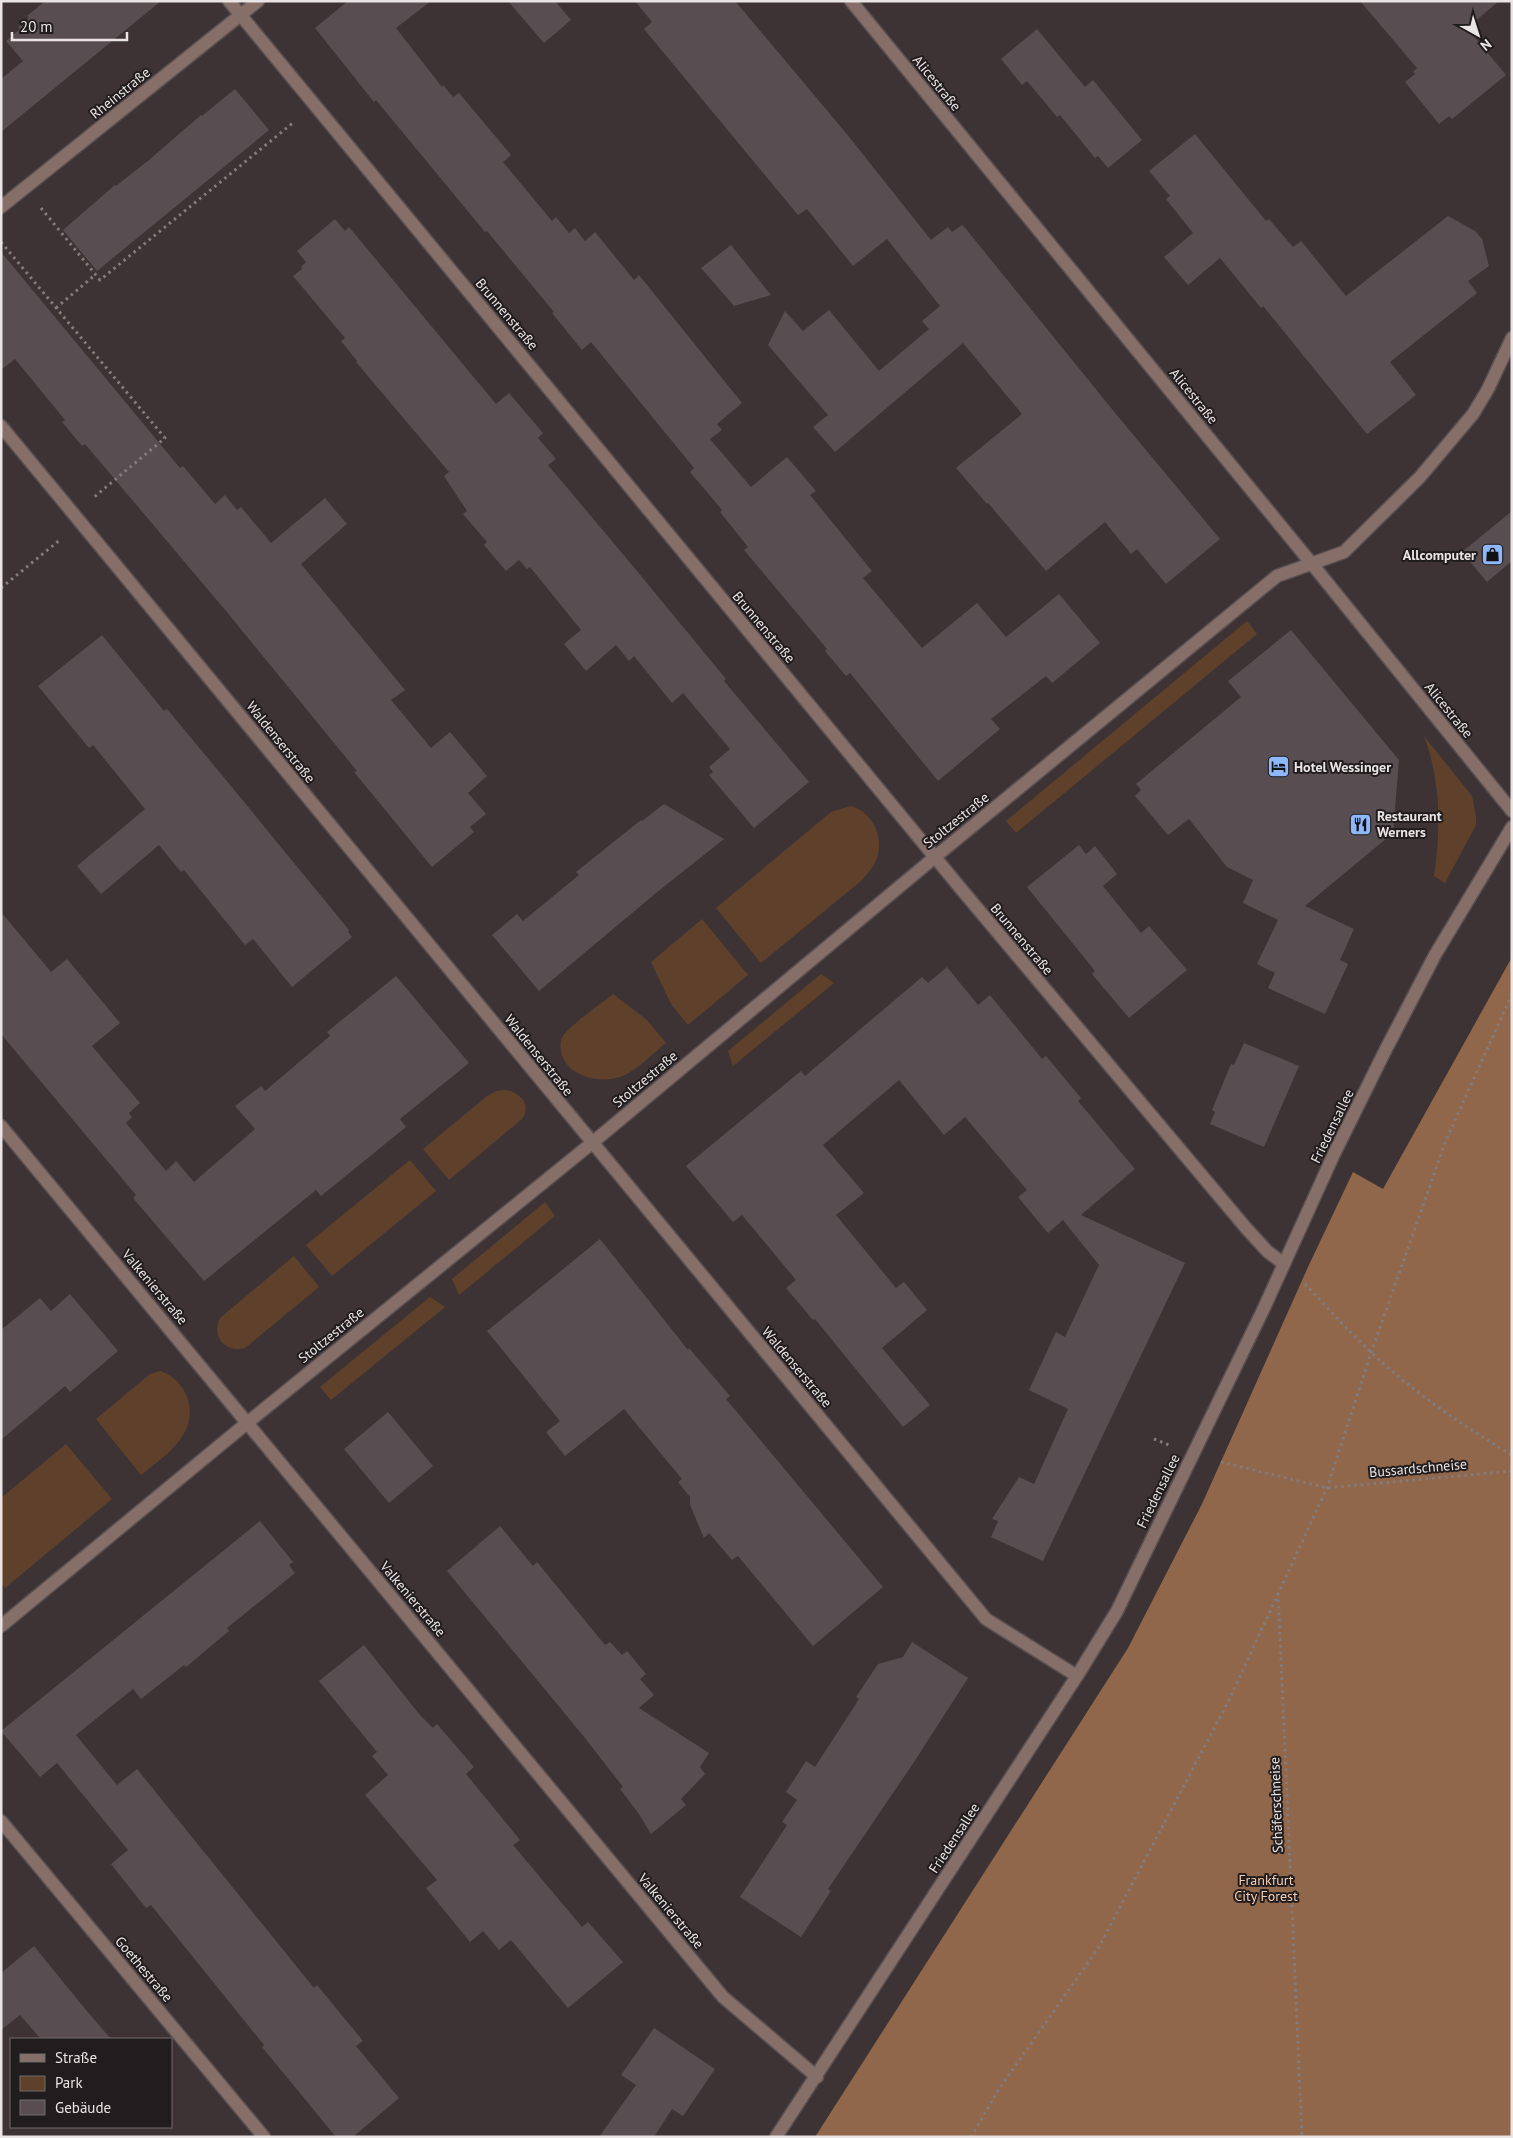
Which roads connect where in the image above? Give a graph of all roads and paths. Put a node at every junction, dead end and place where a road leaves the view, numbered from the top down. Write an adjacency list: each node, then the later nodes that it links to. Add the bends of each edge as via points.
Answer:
1 (229, 1): 4 (street, Brunnenstraße)
2 (258, 1): 4 (street, Rheinstraße)
3 (851, 1): 15 (street, Alicestraße)
4 (241, 15): 7 (street, Rheinstraße); 19 (street, Brunnenstraße)
5 (298, 119): 9 (path, via 100,280)
6 (39, 206): 9 (path)
7 (1, 207)
8 (1, 242): 10 (path)
9 (96, 275): 10 (path)
10 (56, 308): 13 (path, via 165,438)
11 (1512, 338): 15 (street, Stoltzestraße, via 1483,398 1440,456 1344,552)
12 (1, 426): 22 (street, Waldenserstraße)
13 (92, 499)
14 (64, 537): 16 (path)
15 (1312, 564): 17 (street, Alicestraße); 19 (street, Stoltzestraße, via 1277,576)
16 (1, 588)
17 (1512, 811)
18 (1512, 827): 23 (street, Friedensallee, via 1435,955 1334,1154)
19 (935, 857): 22 (street, Stoltzestraße); 23 (street, Brunnenstraße, via 1246,1228 1266,1251)
20 (1512, 994): 24 (path, via 1446,1140)
21 (1, 1126): 25 (street, Valkenierstraße)
22 (592, 1142): 25 (street, Stoltzestraße); 32 (street, Waldenserstraße, via 986,1619)
23 (1284, 1264): 24 (path); 32 (street, Friedensallee, via 1117,1611)
24 (1372, 1353): 26 (path, via 1403,1381); 29 (path)
25 (247, 1423): 31 (street, Stoltzestraße); 34 (street, Valkenierstraße, via 723,1997)
26 (1512, 1454)
27 (1221, 1462): 29 (path, Bussardschneise)
28 (1512, 1471): 29 (path, Bussardschneise)
29 (1327, 1488): 30 (path)
30 (1278, 1592): 37 (path, via 1230,1698 1099,1947 999,2089); 38 (path, Schäferschneise)
31 (1, 1626)
32 (1077, 1676): 34 (street, Friedensallee)
33 (1, 1821): 35 (street, Goethestraße)
34 (817, 2077): 36 (street, Friedensallee)
35 (264, 2137)
36 (776, 2137)
37 (972, 2137)
38 (1302, 2137)

